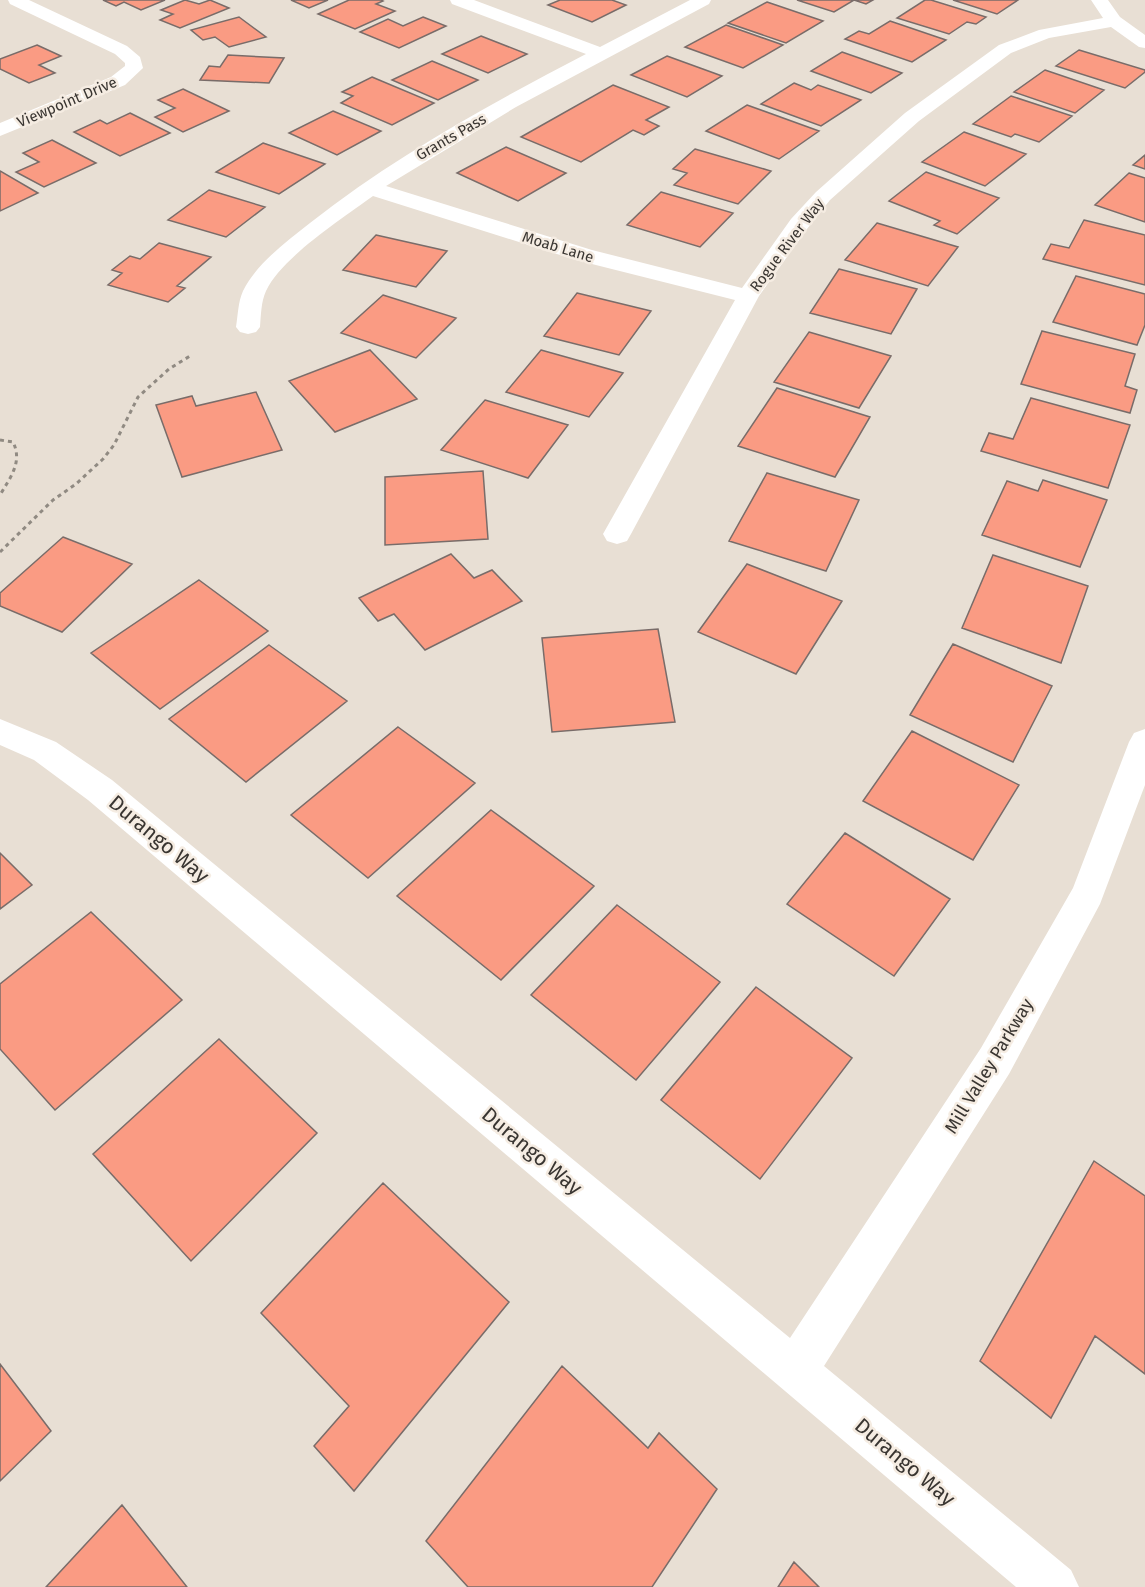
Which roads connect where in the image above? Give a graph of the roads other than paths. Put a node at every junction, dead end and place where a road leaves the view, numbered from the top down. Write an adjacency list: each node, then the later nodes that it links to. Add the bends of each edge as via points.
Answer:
1 (16, 0): 8 (street, Viewpoint Drive, via 121,50 134,61 134,68 118,81)
2 (458, 0): 7 (street)
3 (703, 0): 7 (street, Grants Pass)
4 (1099, 0): 5 (street)
5 (1114, 21): 6 (street); 10 (street, Rogue River Way, via 1069,28 1023,42 989,59 946,91 823,196)
6 (1145, 43)
7 (602, 54): 9 (street, Grants Pass, via 446,138)
8 (0, 130)
9 (370, 188): 10 (street, Moab Lane, via 584,255); 11 (street, Grants Pass, via 270,270 255,289)
10 (748, 296): 12 (street, Rogue River Way)
11 (248, 327)
12 (617, 534)
13 (0, 731): 15 (street, Durango Way, via 45,751 100,790)
14 (1145, 742): 15 (street, Mill Valley Parkway, via 1088,893 1001,1051)
15 (795, 1370): 16 (street, Durango Way)
16 (1054, 1587)

